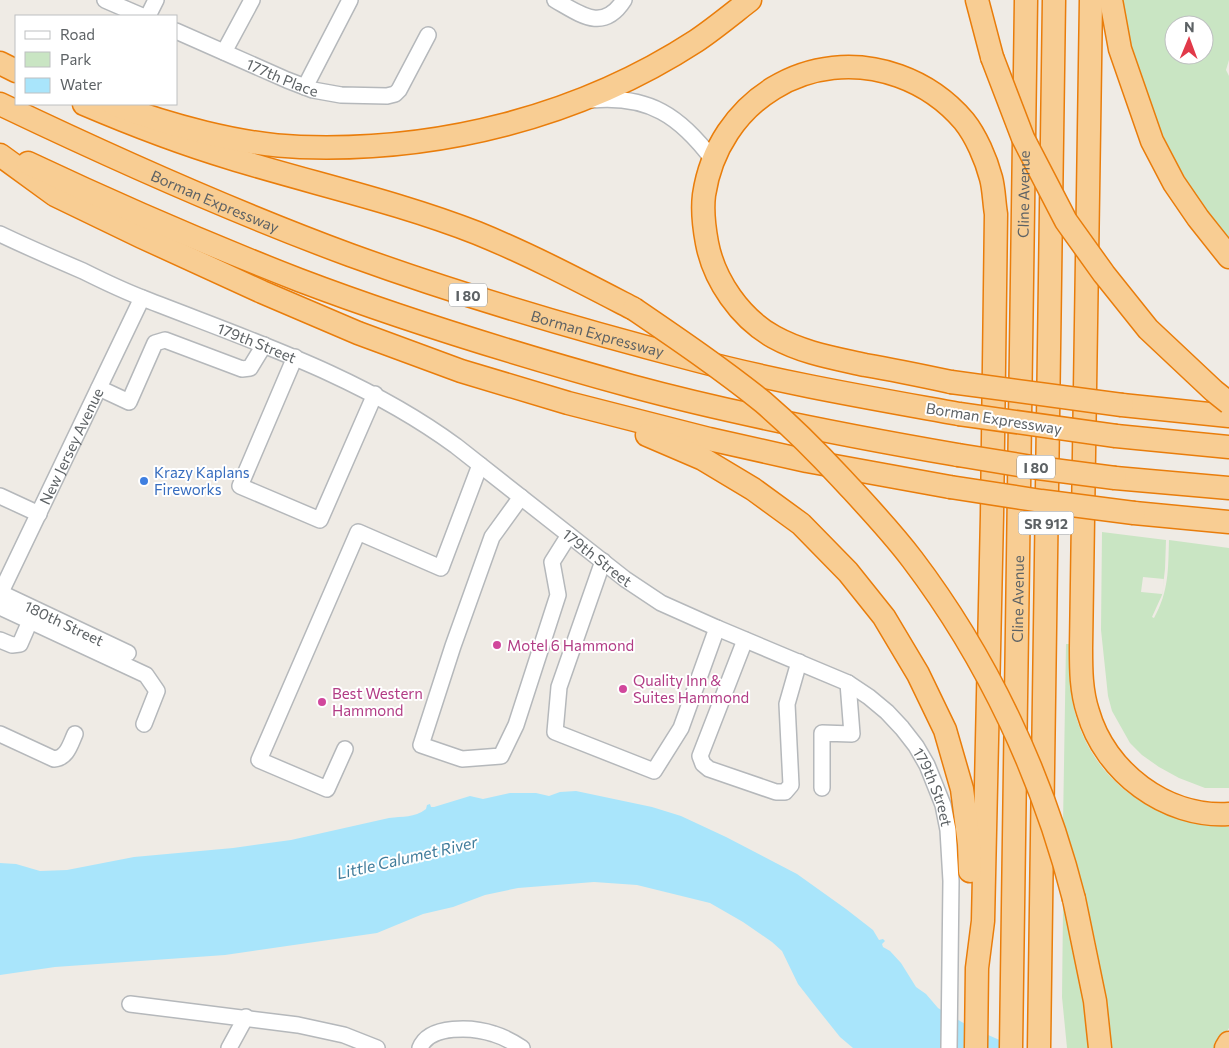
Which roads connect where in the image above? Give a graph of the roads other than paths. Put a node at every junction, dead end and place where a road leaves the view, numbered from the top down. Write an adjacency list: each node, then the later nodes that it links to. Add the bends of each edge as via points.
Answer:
1 (105, 0): 13 (street)
2 (156, 0): 14 (street)
3 (252, 0): 17 (street)
4 (350, 0): 20 (street)
5 (555, 0): 6 (street, via 586,17 596,18 614,12)
6 (624, 0)
7 (750, 0): 21 (highway, via 696,41 637,75)
8 (977, 0): 35 (highway, bridge, via 992,57 1023,138 1066,221 1148,329)
9 (1026, 0): 64 (highway, Cline Avenue / SR 912)
10 (1054, 0): 66 (highway, Cline Avenue / SR 912)
11 (1091, 0): 60 (highway, via 1082,686 1088,713 1100,740 1114,762 1134,782 1158,798 1182,807 1204,813)
12 (1111, 0): 29 (highway, via 1120,49 1152,141 1174,183)
13 (140, 15)
14 (148, 15)
15 (178, 32): 17 (street, 177th Place)
16 (428, 35): 20 (street, 177th Place, via 395,94 342,95)
17 (224, 52): 20 (street, 177th Place)
18 (0, 62): 19 (highway)
19 (15, 69)
20 (305, 87)
21 (577, 101): 24 (highway, via 468,135 414,143 299,147 189,128); 27 (street, via 607,98 637,102 661,110 678,120)
22 (0, 104): 38 (highway, Borman Expressway / I 80, bridge, via 91,148 253,217 433,284 544,319 697,361 835,391 959,414 1116,436)
23 (86, 105): 73 (highway, bridge, via 228,158 476,233 553,267 634,309 697,352 763,402 806,441 912,558 973,652 1016,734 1064,861 1094,992)
24 (116, 105)
25 (0, 150): 40 (highway, I 80, bridge, via 194,238 300,280 412,320 633,386 887,442 1115,478)
26 (0, 155): 36 (highway, via 55,195 262,292 358,333)
27 (713, 160): 37 (highway, bridge, via 704,196 704,223 717,275 751,321 794,347 952,382); 61 (highway, via 729,129 752,103 785,81 820,69 849,66 882,70 913,81 939,97 964,121 991,178 996,214 992,515 983,920)
28 (0, 234): 30 (street, 179th Street)
29 (1229, 257)
30 (142, 298): 31 (street, 179th Street); 33 (street, New Jersey Avenue)
31 (264, 345): 32 (street, 179th Street); 33 (street, via 250,368 242,369 166,340 155,342 129,402)
32 (295, 357): 34 (street, 179th Street); 34 (street, via 240,486 320,520)
33 (99, 388): 43 (street, New Jersey Avenue)
34 (375, 394): 39 (street, 179th Street, via 428,425)
35 (1229, 403)
36 (568, 404): 44 (highway, bridge, via 807,461 950,487 1134,513); 61 (highway, via 703,459 753,489 801,524 848,572 884,617 918,674 945,730 962,789)
37 (1229, 416)
38 (1229, 447)
39 (480, 465): 42 (street, 179th Street); 58 (street, via 441,568 358,532 259,760 327,789)
40 (1229, 488)
41 (0, 496): 43 (street)
42 (521, 498): 45 (street, 179th Street); 45 (street, via 492,536 421,745 462,759 501,756 516,725 558,595 552,562)
43 (39, 514): 47 (street, New Jersey Avenue)
44 (1229, 522)
45 (569, 535): 46 (street, 179th Street)
46 (603, 561): 49 (street, 179th Street, via 662,603); 49 (street, via 559,687 555,732 654,770 681,728)
47 (0, 598): 48 (street); 52 (street, 180th Street)
48 (30, 621): 50 (street, via 20,644 12,645); 55 (street, via 146,675 157,691)
49 (717, 628): 51 (street, 179th Street)
50 (0, 640)
51 (745, 640): 53 (street, 179th Street); 53 (street, via 700,756 709,769 776,792 786,792 791,785 788,704)
52 (128, 653)
53 (799, 662): 54 (street, 179th Street)
54 (848, 683): 59 (street, via 852,734 822,733); 71 (street, 179th Street, via 875,702 902,728 927,765 943,805 951,857)
55 (144, 724)
56 (0, 734): 57 (street, via 54,759 65,756)
57 (75, 734)
58 (345, 748)
59 (822, 788)
60 (1229, 814)
61 (977, 968): 72 (highway)
62 (130, 1004): 63 (street)
63 (246, 1017): 67 (street); 68 (street, via 328,1031)
64 (1011, 1040)
65 (1229, 1043): 74 (highway)
66 (1039, 1047)
67 (229, 1048)
68 (377, 1048)
69 (420, 1048): 70 (street, via 433,1034 464,1028 492,1033)
70 (522, 1048)
71 (949, 1048)
72 (976, 1048)
73 (1100, 1048)
74 (1226, 1048)

